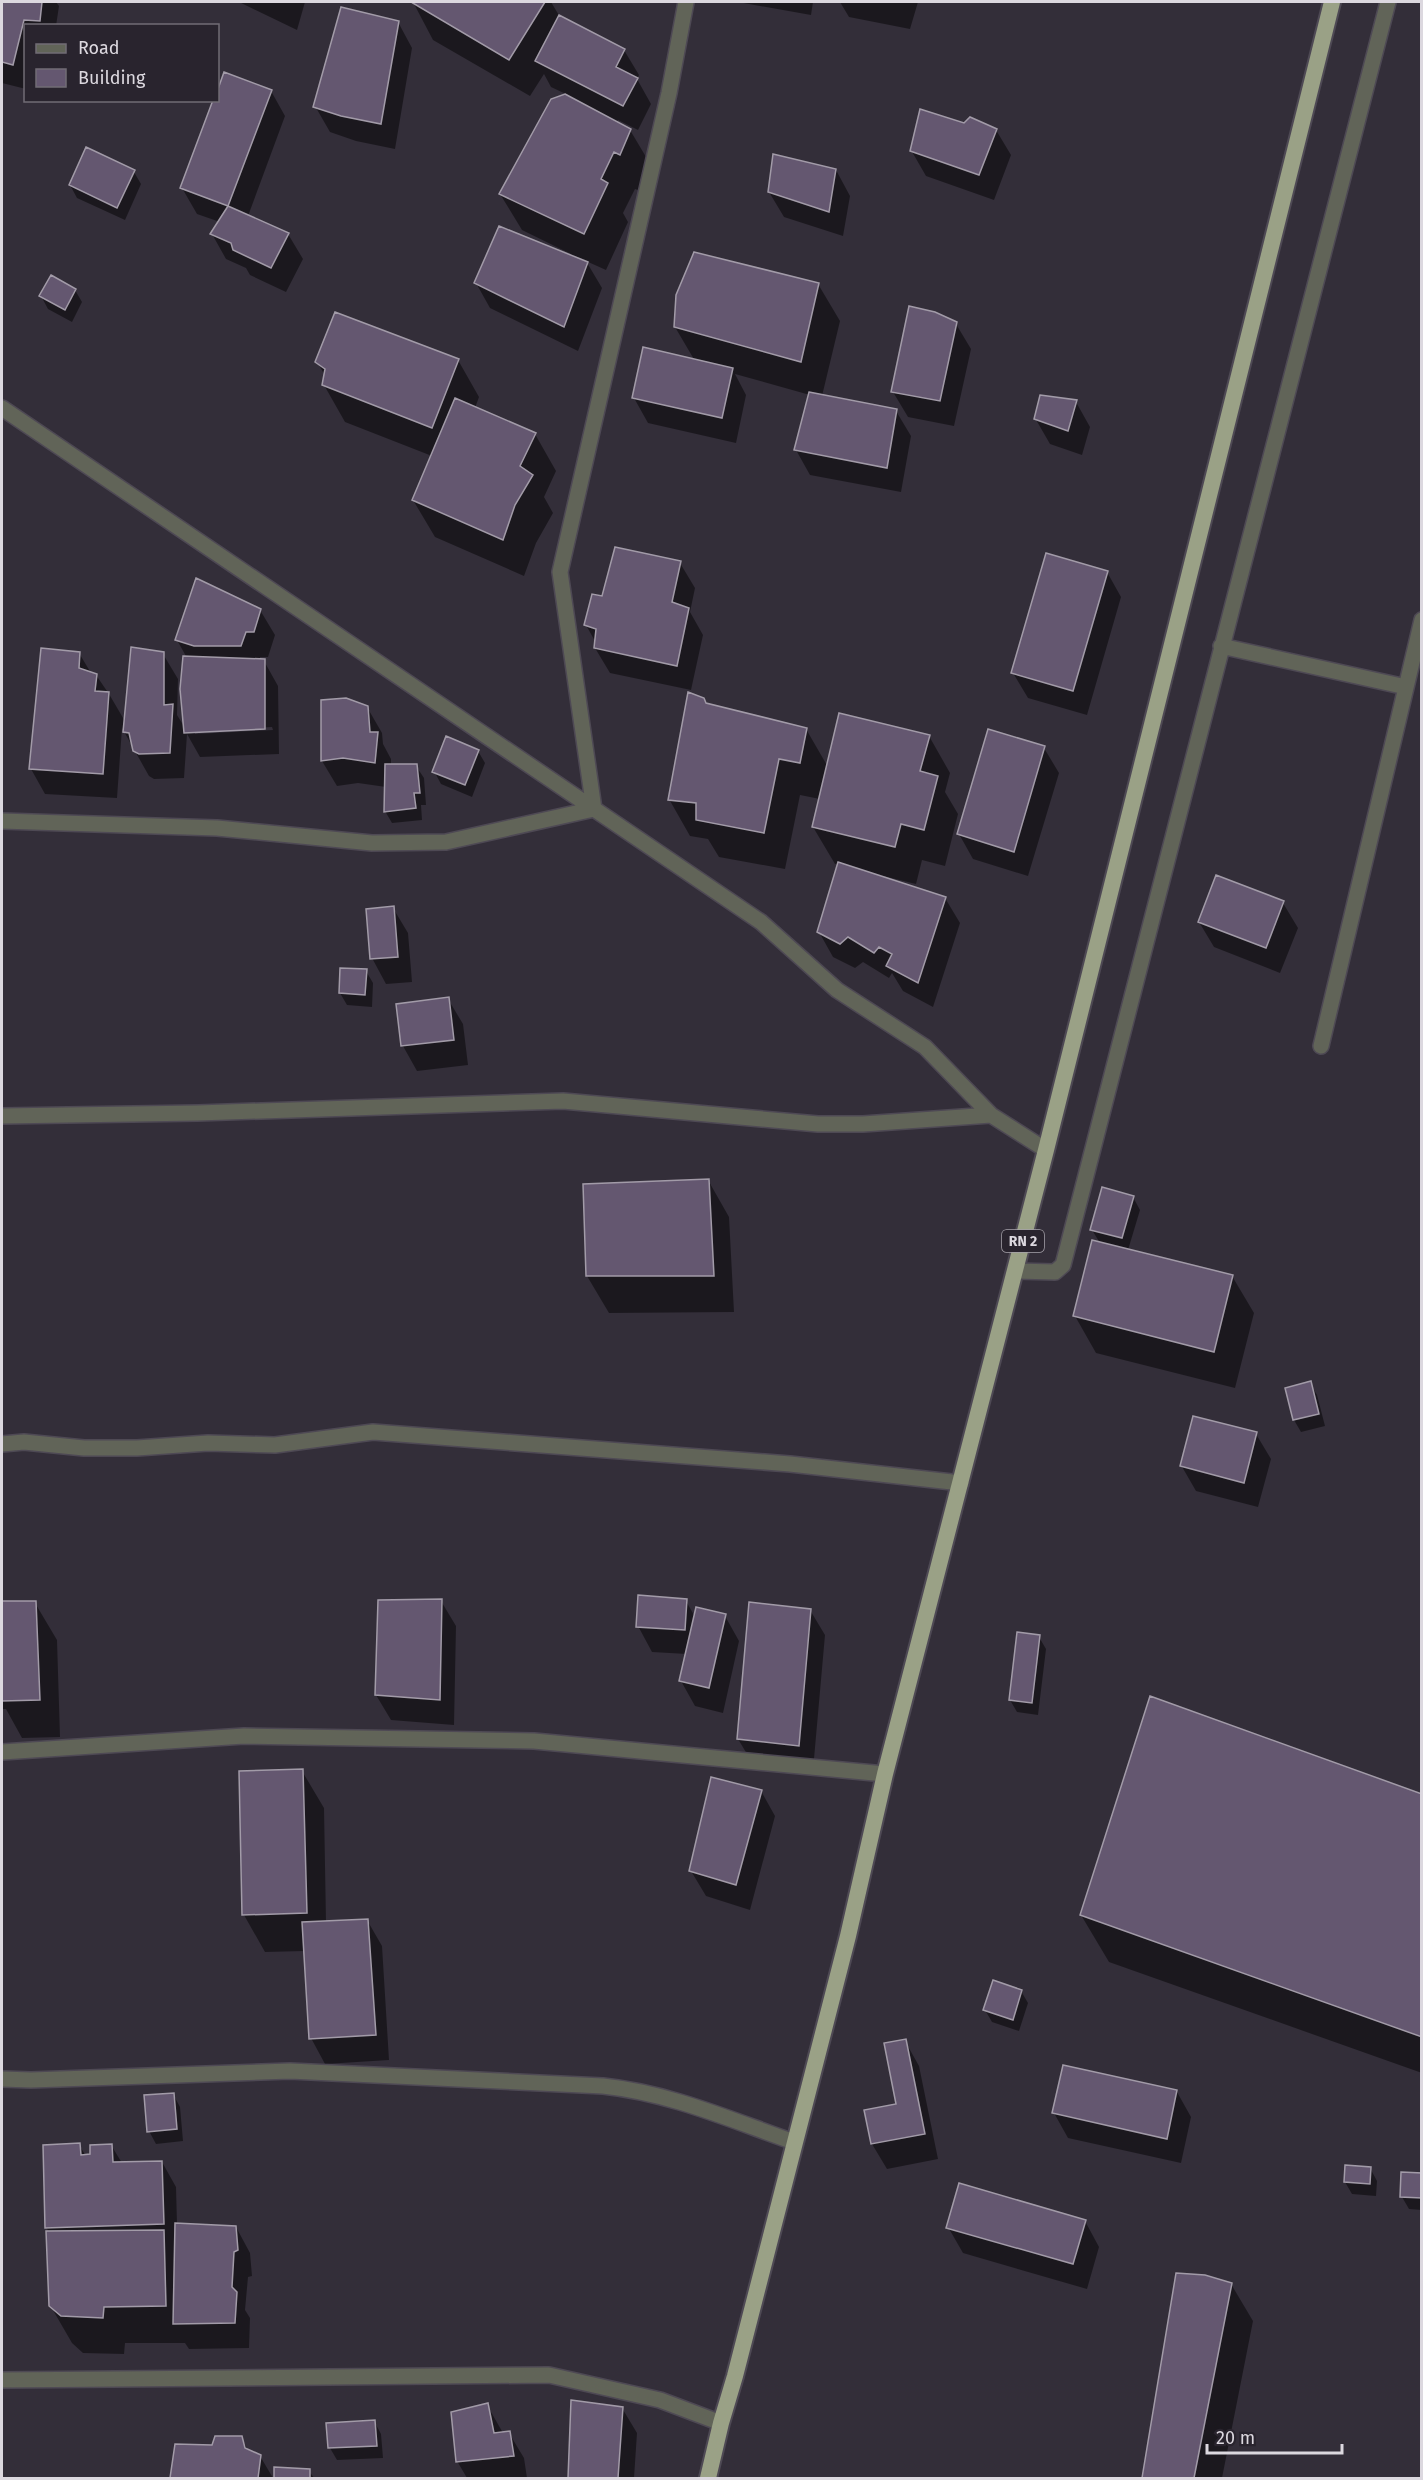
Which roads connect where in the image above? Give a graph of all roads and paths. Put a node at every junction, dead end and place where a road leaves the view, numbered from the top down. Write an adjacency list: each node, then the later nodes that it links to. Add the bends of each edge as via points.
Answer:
1 (686, 2): 8 (street, via 560,572)
2 (1332, 2): 13 (highway, RN 2)
3 (1388, 2): 6 (street)
4 (2, 408): 8 (street)
5 (1422, 620): 7 (street)
6 (1221, 646): 7 (street); 14 (street, via 1063,1265 1055,1272)
7 (1406, 687): 10 (street)
8 (594, 809): 9 (street, via 446,842 372,843 217,828); 11 (street, via 761,922 837,990 925,1047)
9 (2, 821)
10 (1321, 1046)
11 (991, 1115): 12 (street, via 818,1125 563,1101); 13 (street)
12 (2, 1116)
13 (1046, 1150): 14 (highway, RN 2)
14 (1015, 1271): 16 (highway, RN 2)
15 (2, 1444): 16 (street, via 24,1442 84,1448 208,1443 275,1445 373,1432 790,1464)
16 (961, 1483): 18 (highway, RN 2)
17 (2, 1752): 18 (street, via 244,1736 534,1741)
18 (885, 1774): 20 (highway, RN 2)
19 (2, 2079): 20 (street, via 290,2071 603,2086 638,2089 678,2100)
20 (794, 2142): 22 (highway, RN 2)
21 (2, 2380): 22 (street, via 549,2375 660,2400)
22 (720, 2423): 23 (highway, RN 2)
23 (708, 2478)

